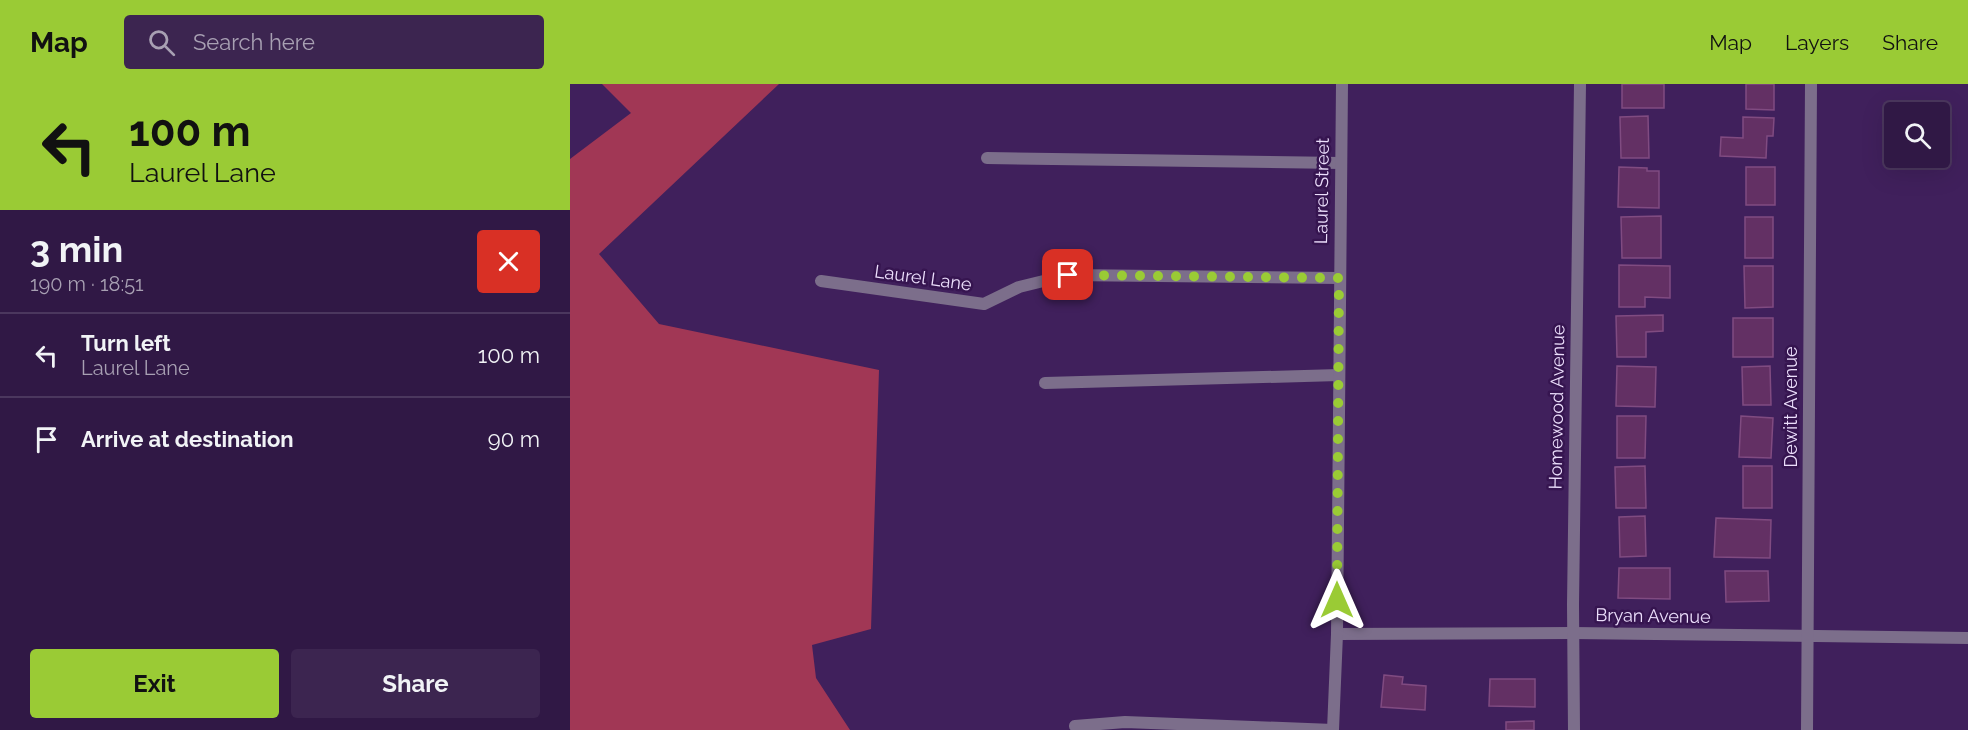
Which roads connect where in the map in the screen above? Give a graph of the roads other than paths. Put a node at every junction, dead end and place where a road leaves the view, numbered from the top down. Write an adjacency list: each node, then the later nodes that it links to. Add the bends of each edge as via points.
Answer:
1 (1342, 84): 5 (street, Laurel Street)
2 (1580, 84): 10 (street, Homewood Avenue)
3 (1811, 84): 12 (street, Dewitt Avenue)
4 (987, 158): 5 (street)
5 (1341, 163): 6 (street, Laurel Street)
6 (1339, 278): 7 (street, Laurel Lane, via 1068,275 1019,287 984,304); 8 (street, Laurel Street)
7 (821, 281)
8 (1339, 375): 9 (street); 11 (street, Laurel Street)
9 (1045, 384)
10 (1573, 633): 11 (street, Bryan Avenue); 12 (street, Bryan Avenue); 16 (street, Homewood Avenue)
11 (1337, 634): 15 (street, Laurel Street)
12 (1807, 636): 13 (street, Bryan Avenue); 17 (street, Dewitt Avenue)
13 (1968, 638)
14 (1075, 726): 15 (street, via 1125,722)
15 (1333, 730)
16 (1574, 730)
17 (1807, 730)

